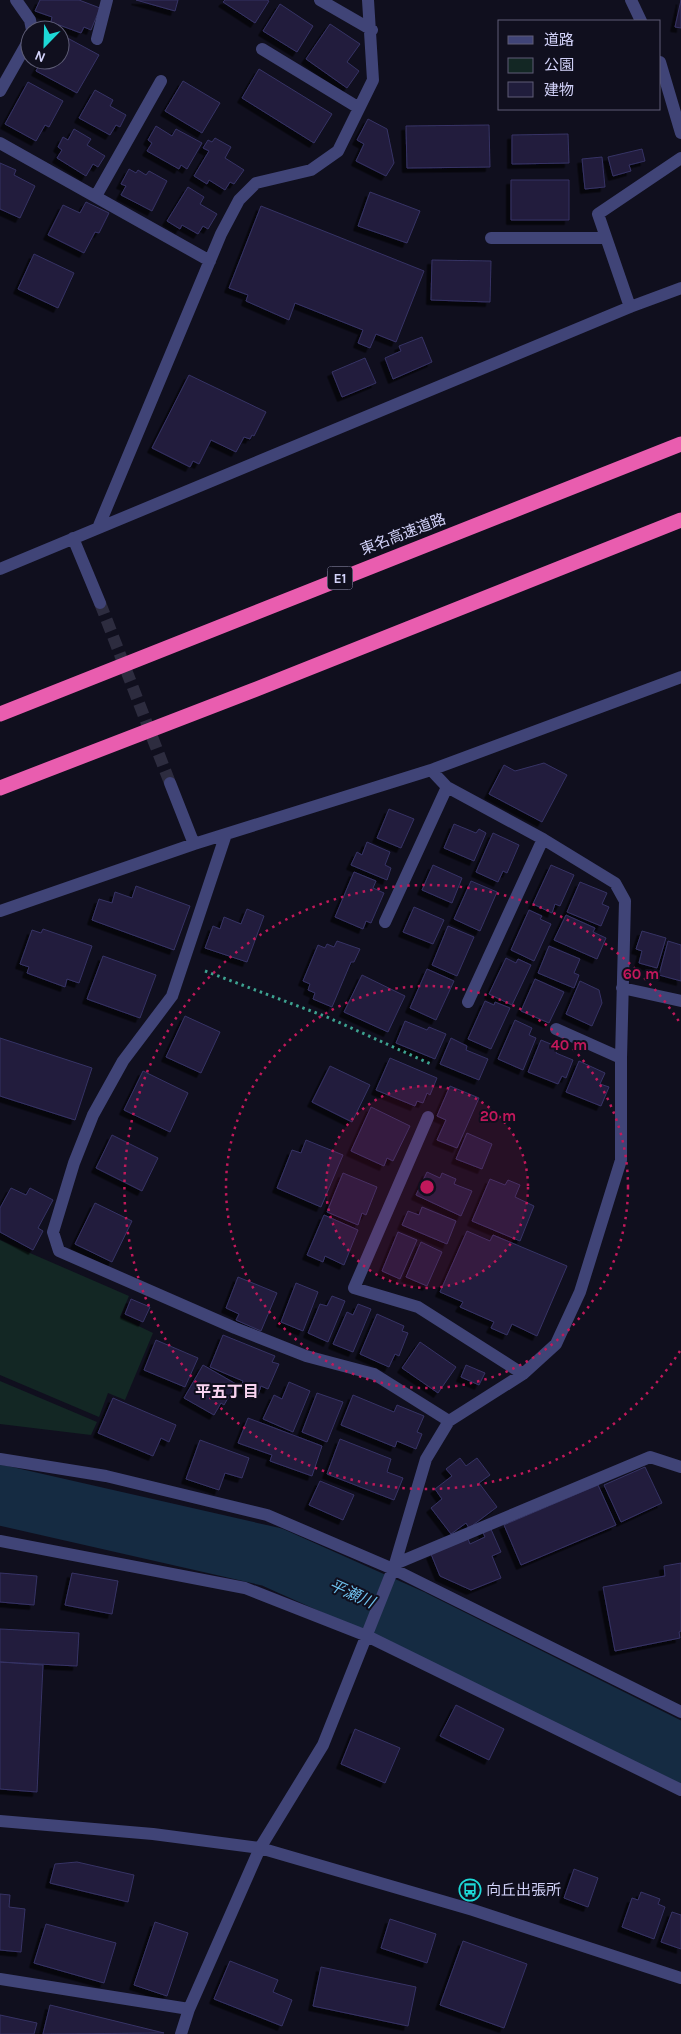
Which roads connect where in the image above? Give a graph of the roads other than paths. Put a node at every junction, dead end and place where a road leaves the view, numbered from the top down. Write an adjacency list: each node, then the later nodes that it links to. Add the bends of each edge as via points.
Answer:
1 (16, 0): 6 (street)
2 (107, 0): 9 (street)
3 (320, 0): 8 (street)
4 (368, 0): 8 (street)
5 (631, 0): 7 (street)
6 (30, 20)
7 (641, 20)
8 (372, 30): 15 (street, via 373,80)
9 (97, 39)
10 (262, 49): 15 (street)
11 (20, 55): 14 (street)
12 (661, 65): 16 (street)
13 (161, 81): 19 (street)
14 (0, 90)
15 (359, 108): 22 (street, via 338,151 311,170 256,183 239,200)
16 (681, 133)
17 (0, 143): 19 (street)
18 (681, 158): 21 (street, via 598,214)
19 (96, 196): 22 (street)
20 (491, 238): 21 (street)
21 (606, 238): 24 (street)
22 (210, 260): 27 (street)
23 (681, 288): 24 (street)
24 (630, 307): 27 (street)
25 (681, 444): 32 (highway, 東名高速道路 / E1)
26 (681, 520): 36 (highway)
27 (98, 528): 28 (street)
28 (73, 538): 29 (street); 30 (street)
29 (0, 569)
30 (100, 603)
31 (681, 677): 33 (street)
32 (0, 714)
33 (431, 770): 35 (street); 37 (street)
34 (170, 783): 39 (street)
35 (447, 787): 38 (street); 41 (street)
36 (0, 788)
37 (226, 834): 39 (street); 49 (street, via 172,996 123,1061 93,1115 53,1232 59,1252 306,1356 374,1374)
38 (543, 839): 42 (street, via 615,882 625,901); 44 (street)
39 (194, 844): 40 (street)
40 (0, 912)
41 (385, 922)
42 (622, 988): 43 (street); 46 (street)
43 (681, 1001)
44 (468, 1002)
45 (556, 1029): 46 (street)
46 (621, 1058): 48 (street, via 621,1160 580,1292 556,1344)
47 (428, 1117): 48 (street, via 354,1288 418,1307)
48 (523, 1374): 49 (street)
49 (449, 1421): 53 (street, via 426,1459)
50 (0, 1459): 53 (street, via 106,1476 267,1515)
51 (681, 1467): 53 (street, via 650,1457)
52 (0, 1541): 54 (street, via 245,1588)
53 (394, 1566): 54 (street); 55 (street)
54 (367, 1636): 56 (street); 58 (street, via 323,1745)
55 (681, 1712)
56 (681, 1790)
57 (0, 1821): 58 (street, via 153,1834)
58 (260, 1848): 59 (street, via 473,1910); 61 (street)
59 (681, 1978)
60 (0, 1980): 61 (street)
61 (189, 2009): 62 (street)
62 (180, 2034)

